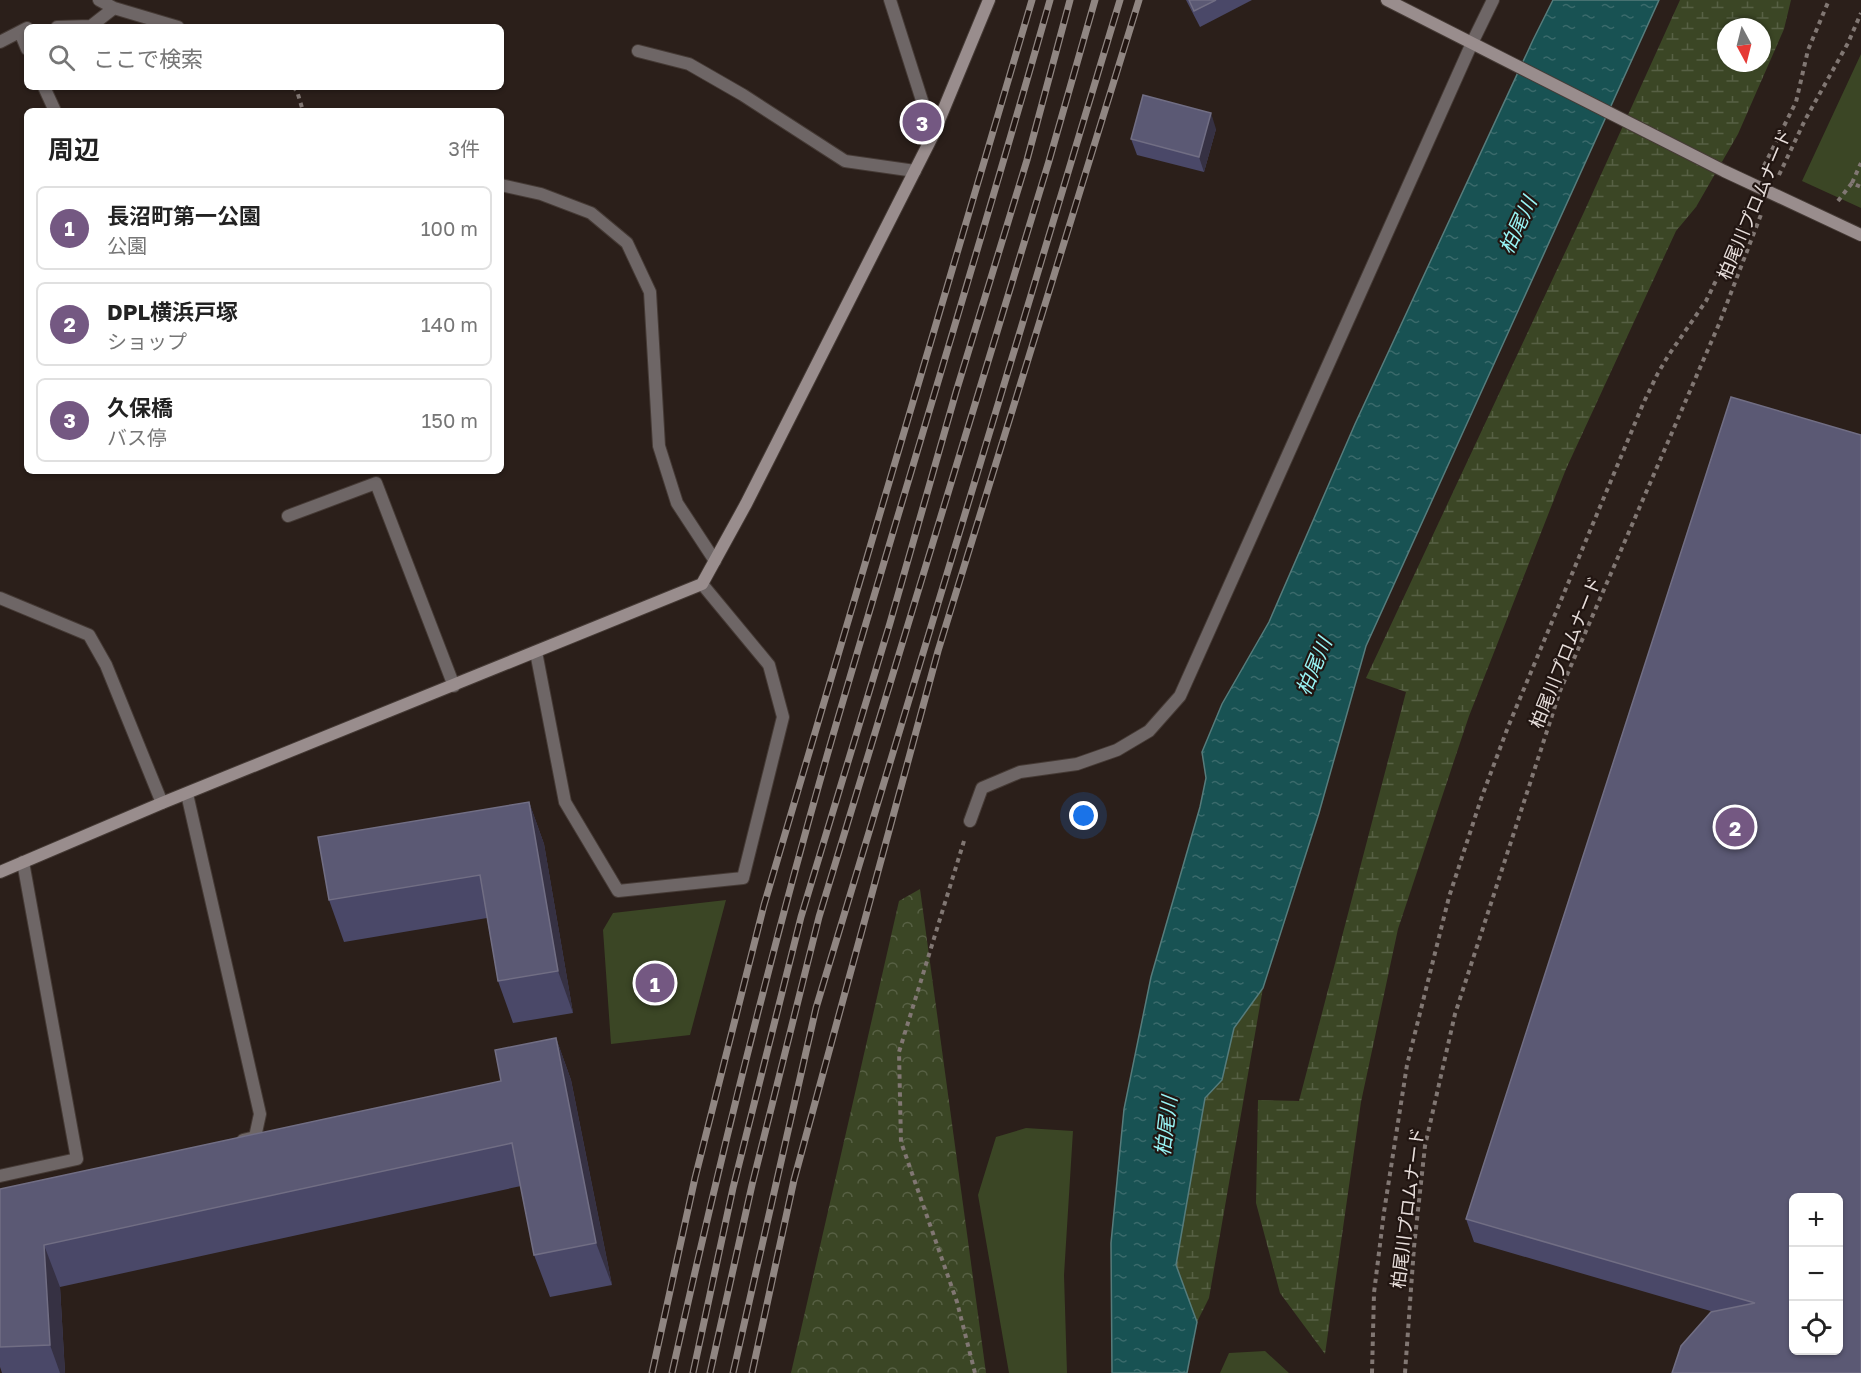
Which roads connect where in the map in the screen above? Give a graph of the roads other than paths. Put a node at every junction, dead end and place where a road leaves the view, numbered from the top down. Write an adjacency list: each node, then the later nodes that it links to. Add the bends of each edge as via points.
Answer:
1 (99, 0): 6 (street)
2 (890, 0): 15 (street)
3 (989, 0): 15 (street)
4 (1387, 0): 11 (street)
5 (1493, 0): 11 (street)
6 (114, 8): 7 (street); 8 (street)
7 (94, 24)
8 (168, 24)
9 (23, 30): 10 (street)
10 (0, 42)
11 (1472, 43): 18 (street, via 1754,186); 27 (street, via 1180,696 1149,731 1117,750 1077,764 1020,772 982,788)
12 (639, 51): 16 (street, via 688,64 845,160)
13 (45, 90): 14 (street)
14 (54, 108)
15 (933, 135): 16 (street)
16 (915, 171): 20 (street)
17 (504, 186): 20 (street, via 541,194 591,213 627,243 650,292 658,446 677,503)
18 (1861, 235)
19 (288, 516): 24 (street, via 376,483)
20 (715, 561): 21 (street)
21 (702, 584): 23 (street); 23 (street, via 769,665 783,717 743,878 618,891 565,802)
22 (0, 598): 26 (street, via 89,635 106,665)
23 (536, 652): 24 (street)
24 (454, 686): 25 (street)
25 (188, 794): 26 (street); 30 (street, via 260,1114 255,1137)
26 (162, 803): 28 (street)
27 (970, 821)
28 (23, 862): 29 (street); 31 (street, via 77,1159)
29 (0, 872)
30 (233, 1142)
31 (0, 1176)

